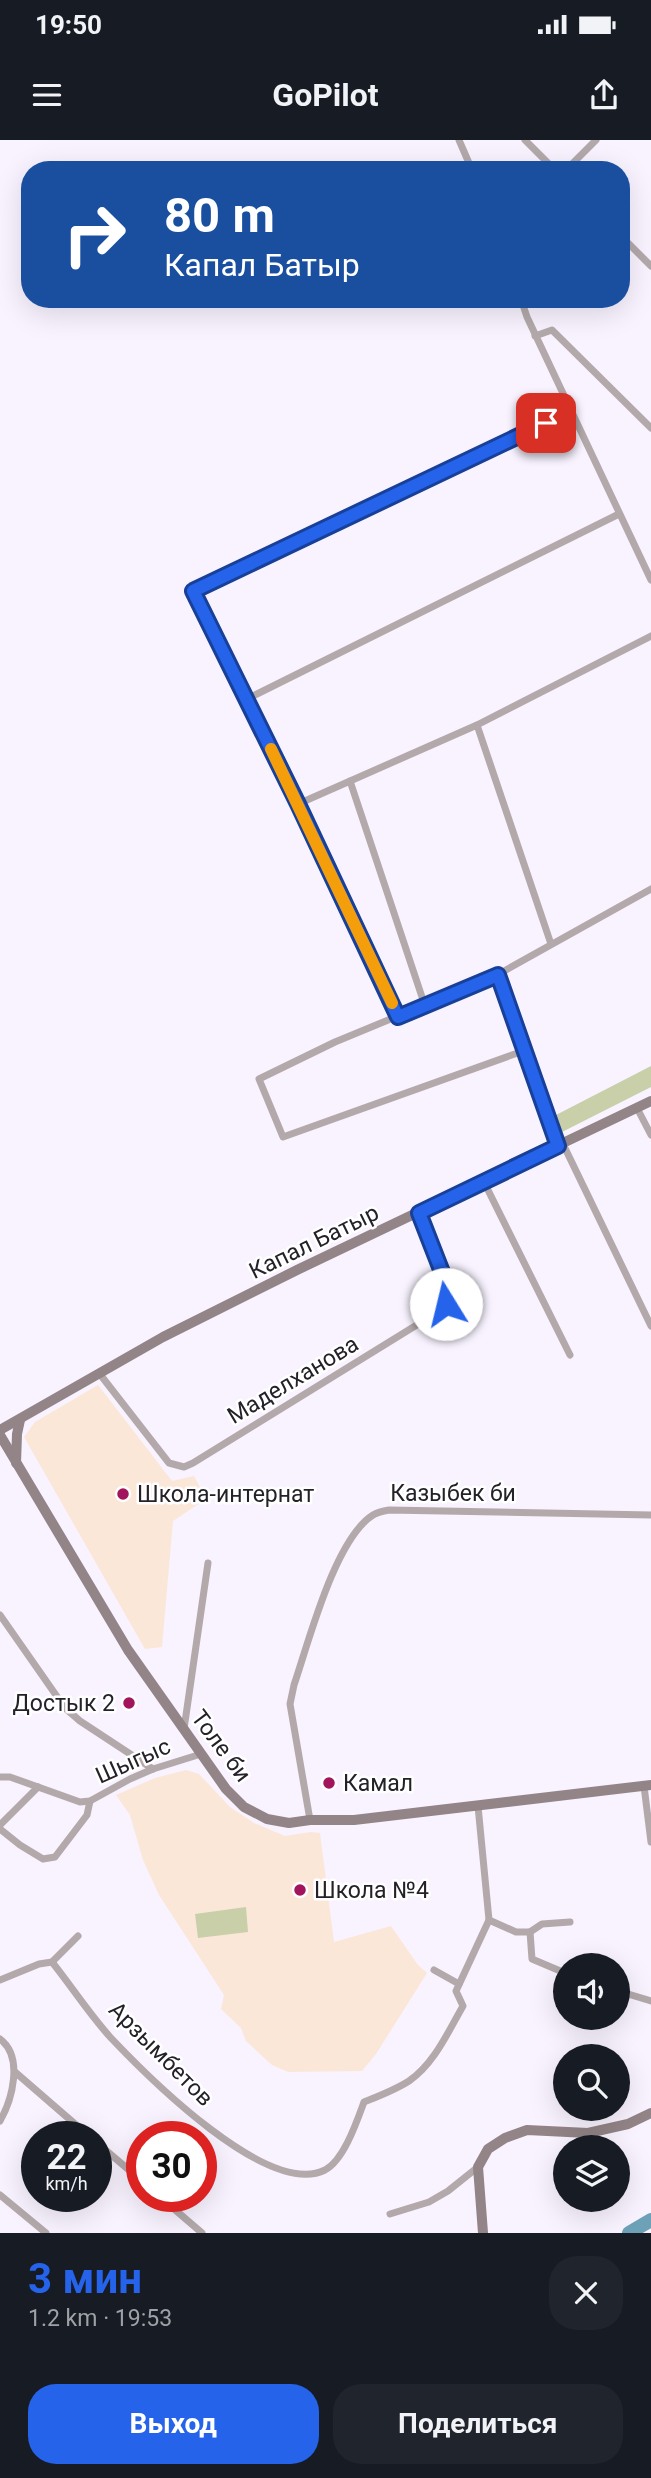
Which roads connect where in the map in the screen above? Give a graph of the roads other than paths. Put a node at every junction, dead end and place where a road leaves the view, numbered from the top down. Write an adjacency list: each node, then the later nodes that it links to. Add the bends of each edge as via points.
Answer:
1 (459, 140): 4 (street)
2 (525, 140): 5 (street)
3 (596, 140): 6 (street)
4 (468, 161)
5 (546, 161)
6 (575, 161)
7 (630, 245): 8 (street)
8 (651, 266)
9 (525, 308): 10 (street)
10 (536, 336): 11 (street); 12 (street, via 552,330)
11 (571, 411): 13 (street); 16 (street, via 193,591)
12 (651, 428)
13 (619, 514): 14 (street); 16 (street)
14 (651, 580)
15 (651, 636): 17 (street)
16 (247, 699): 19 (street)
17 (477, 725): 18 (street); 21 (street)
18 (350, 781): 19 (street); 23 (street)
19 (298, 804): 24 (street)
20 (651, 890): 21 (street)
21 (551, 944): 22 (street)
22 (498, 975): 23 (street); 25 (street)
23 (425, 1006): 24 (street)
24 (398, 1017): 25 (street, via 260,1079 283,1136)
25 (523, 1051): 29 (street)
26 (651, 1101): 27 (main road, Капал Батыр)
27 (637, 1108): 28 (street); 29 (main road, Капал Батыр)
28 (651, 1136)
29 (560, 1145): 30 (main road, Капал Батыр); 32 (street)
30 (484, 1182): 31 (main road, Капал Батыр); 33 (street)
31 (419, 1213): 34 (main road, Капал Батыр); 34 (street, Маделханова, via 447,1285 449,1295 442,1310 184,1467 169,1463)
32 (651, 1326)
33 (570, 1355)
34 (99, 1373): 35 (main road, Капал Батыр)
35 (20, 1420): 36 (main road, Капал Батыр); 38 (main road)
36 (0, 1433): 38 (main road, Толе би)
37 (0, 1451): 38 (main road)
38 (16, 1463): 42 (main road, Толе би, via 110,1620)
39 (651, 1516): 50 (street, Казыбек би, via 388,1510 363,1523 335,1563 290,1704)
40 (208, 1563): 42 (street)
41 (0, 1615): 44 (street, via 65,1707)
42 (184, 1729): 43 (main road, Толе би)
43 (201, 1754): 44 (street, Шыгыс); 50 (main road, Толе би, via 244,1807 267,1819)
44 (153, 1769): 48 (street, Шыгыс)
45 (0, 1777): 47 (street, Шыгыс)
46 (648, 1786): 49 (main road, Толе би); 52 (street)
47 (38, 1787): 48 (street, Шыгыс, via 80,1802); 51 (street)
48 (90, 1801): 51 (street, via 87,1815 55,1857 43,1859)
49 (478, 1807): 50 (main road, Толе би); 53 (street)
50 (310, 1820)
51 (0, 1827)
52 (651, 1842)
53 (489, 1920): 55 (street, via 516,1932); 61 (street, Арзымбетов)
54 (570, 1922): 55 (street, via 542,1924)
55 (530, 1932): 58 (street, via 532,1959)
56 (78, 1936): 57 (street)
57 (52, 1962): 60 (street); 61 (street, Арзымбетов, via 109,2036 203,2123 254,2160 311,2175 338,2158 364,2102 410,2081 443,2042 463,2006 456,1991)
58 (553, 1968)
59 (435, 1969): 61 (street)
60 (0, 1980)
61 (459, 1984)
62 (630, 1995): 63 (street)
63 (651, 2001)
64 (0, 2039): 65 (street)
65 (15, 2071): 67 (street, via 8,2107); 68 (street)
66 (651, 2113): 71 (main road, via 628,2124 588,2133 527,2130 488,2149)
67 (0, 2121)
68 (72, 2121)
69 (112, 2156): 70 (street)
70 (126, 2167)
71 (478, 2167): 74 (street, via 429,2202); 77 (main road)
72 (0, 2195): 75 (street)
73 (178, 2212): 76 (street)
74 (390, 2214)
75 (46, 2233)
76 (202, 2233)
77 (483, 2233)

